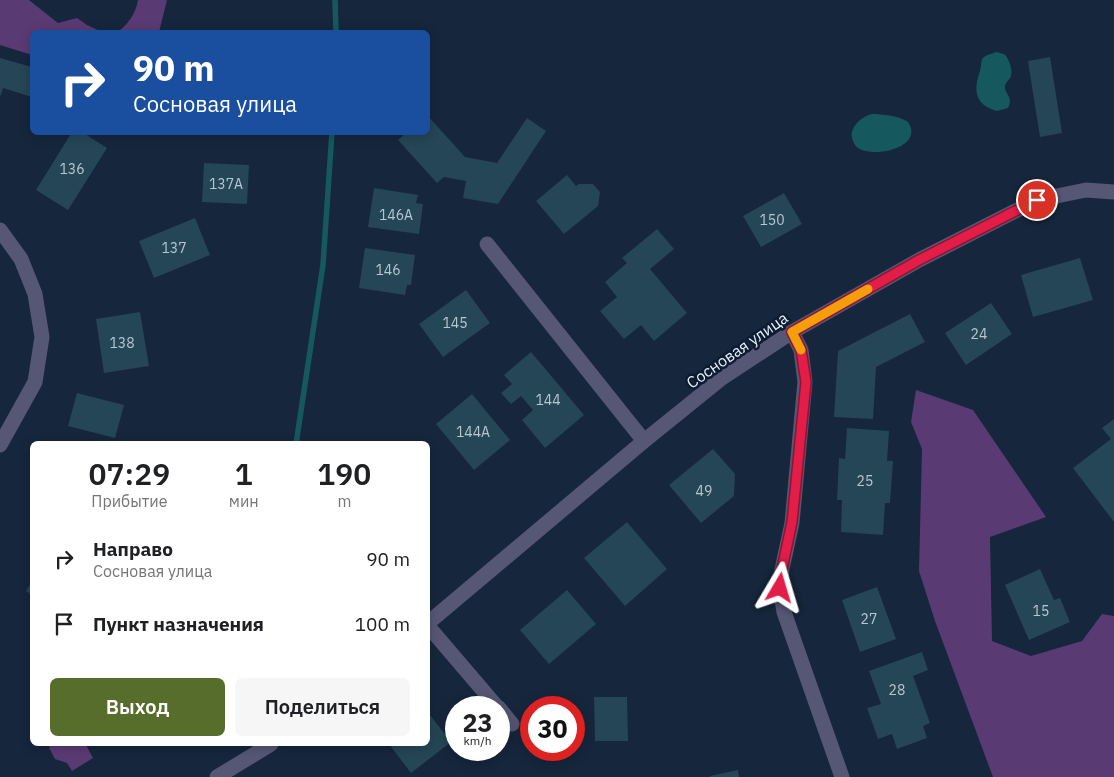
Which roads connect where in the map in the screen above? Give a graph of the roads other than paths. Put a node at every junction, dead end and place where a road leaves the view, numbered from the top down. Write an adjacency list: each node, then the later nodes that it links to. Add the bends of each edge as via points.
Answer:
1 (1114, 192): 4 (street, Сосновая улица, via 1086,190 1037,200 919,260)
2 (0, 230): 6 (street, via 20,259 35,294 42,337 35,382)
3 (487, 244): 5 (street)
4 (792, 332): 5 (street, Сосновая улица, via 722,378); 14 (street, via 801,350 806,382 792,522 780,588 784,612)
5 (644, 441): 7 (street, Сосновая улица)
6 (0, 445)
7 (430, 622)
8 (430, 626): 9 (street)
9 (489, 696)
10 (510, 722): 11 (street)
11 (512, 724)
12 (268, 746): 13 (street)
13 (217, 777)
14 (842, 777)

